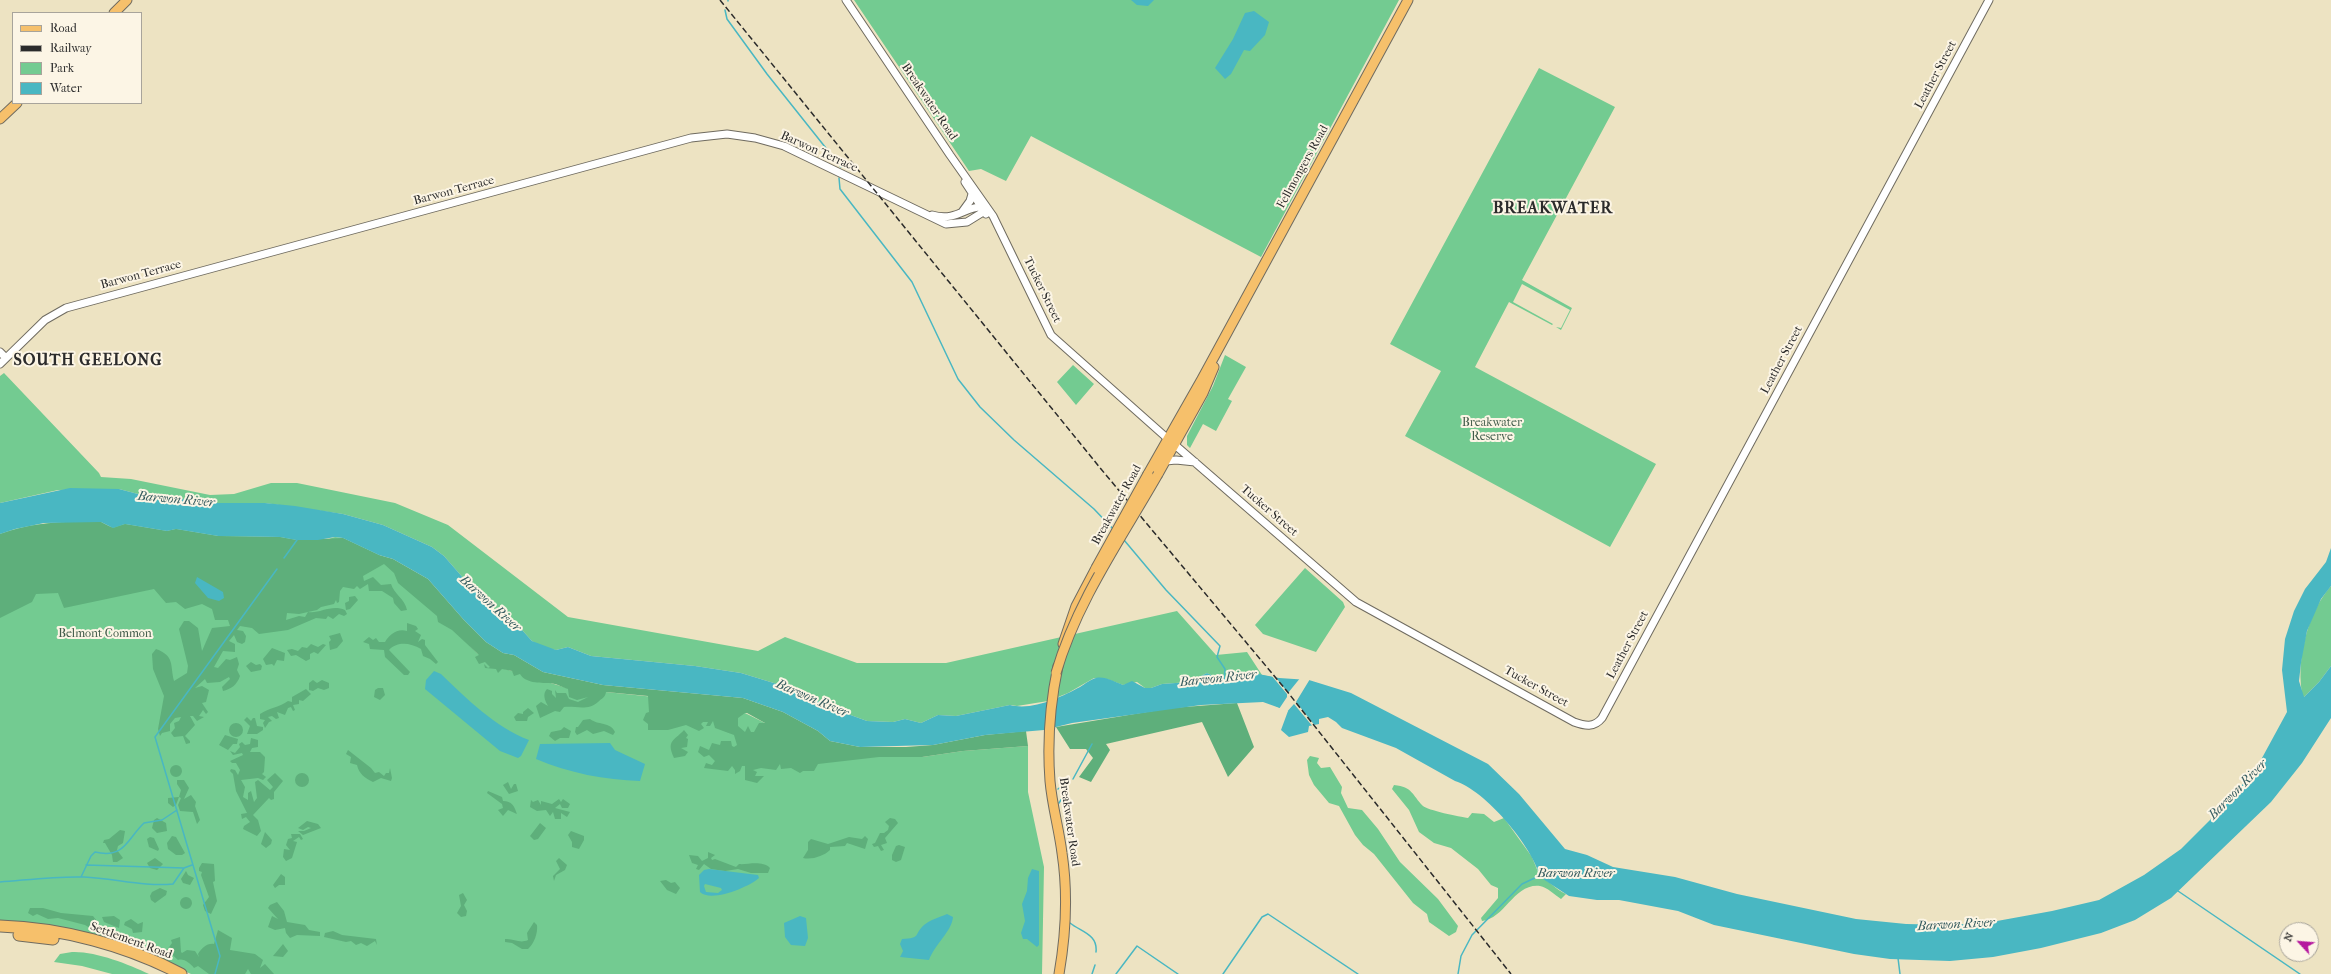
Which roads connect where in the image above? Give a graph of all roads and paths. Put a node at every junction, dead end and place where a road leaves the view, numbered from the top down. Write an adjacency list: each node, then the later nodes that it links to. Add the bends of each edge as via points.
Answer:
1 (127, 0): 5 (main road)
2 (846, 0): 8 (street, Breakwater Road)
3 (1408, 0): 17 (main road, Fellmongers Road, via 1220,345)
4 (1989, 0): 21 (street, Leather Street, via 1602,718)
5 (115, 12)
6 (16, 104): 7 (main road)
7 (0, 119)
8 (956, 164): 9 (street, Tucker Street)
9 (968, 182): 10 (street, Tucker Street); 12 (street)
10 (972, 194): 12 (street, Tucker Street); 13 (street, via 966,208)
11 (924, 212): 12 (street, Barwon Terrace, via 940,222 951,224 967,222); 13 (street, Barwon Terrace, via 941,217); 15 (street, Barwon Terrace, via 784,146 727,134 691,138 88,300 66,308 46,320)
12 (987, 212): 13 (street, Barwon Terrace); 17 (street, Tucker Street, via 1000,232 1051,335)
13 (953, 216)
14 (0, 352): 15 (street)
15 (6, 358): 16 (street, Barwon Terrace)
16 (0, 364)
17 (1171, 442): 18 (main road, Breakwater Road); 19 (street, Tucker Street); 20 (main road, Breakwater Road, bridge, via 1148,474 1076,606 1064,639)
18 (1166, 461): 19 (street); 20 (main road, Breakwater Road, bridge, via 1086,598 1071,629)
19 (1195, 462): 21 (street, Tucker Street, via 1356,602 1574,722)
20 (1056, 673): 26 (main road, Breakwater Road, via 1050,712 1049,755 1052,794 1064,870 1064,935)
21 (1590, 726)
22 (0, 926): 25 (highway, Settlement Road, via 38,929 89,939 138,955)
23 (0, 933): 24 (highway, Settlement Road, via 86,946)
24 (164, 974)
25 (181, 974)
26 (1058, 974)

